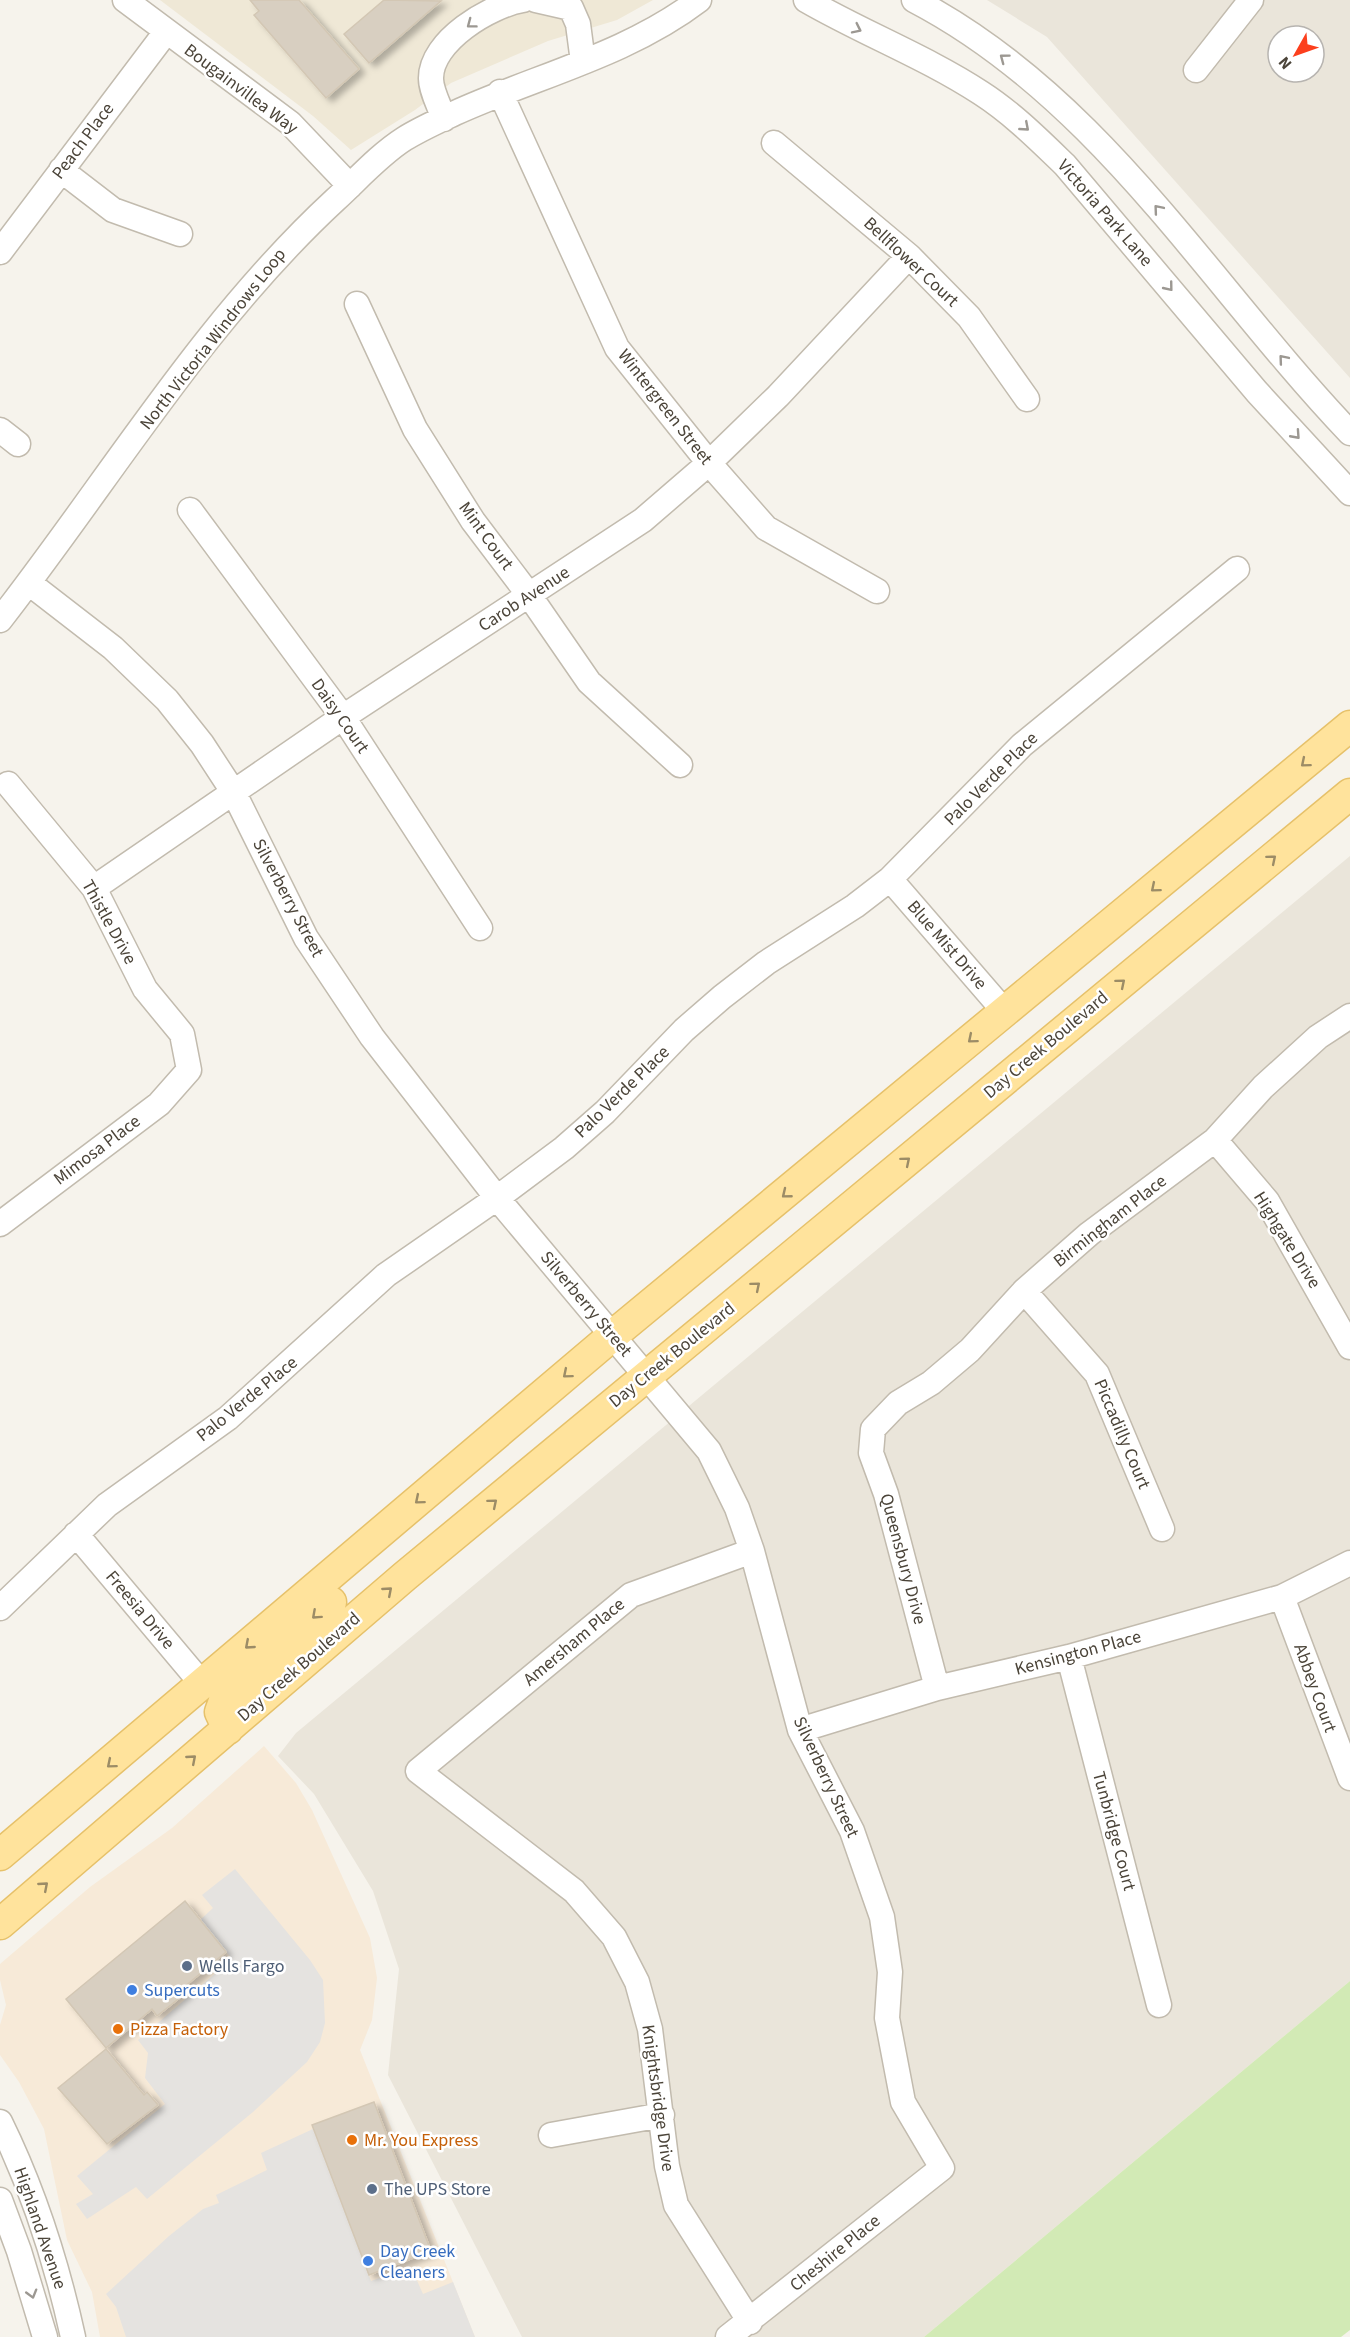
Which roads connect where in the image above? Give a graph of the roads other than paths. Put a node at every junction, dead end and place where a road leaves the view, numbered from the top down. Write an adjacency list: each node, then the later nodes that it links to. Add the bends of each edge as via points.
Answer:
1 (125, 0): 9 (street, Bougainvillea Way)
2 (523, 0): 13 (street, one-way to 13, via 489,10 450,40 435,61 431,80)
3 (536, 0): 8 (street)
4 (699, 0): 10 (street, North Victoria Windrows Loop, via 648,33)
5 (806, 0): 24 (street, Victoria Park Lane, one-way to 24, via 980,92 1033,134 1065,165 1257,392)
6 (914, 0): 22 (street, one-way to 6, via 1111,154 1037,82 953,21)
7 (1251, 0): 11 (street)
8 (571, 4): 10 (street)
9 (166, 32): 15 (street, Peach Place); 16 (street, Bougainvillea Way, via 290,123)
10 (583, 62): 12 (street, North Victoria Windrows Loop)
11 (1196, 70)
12 (501, 92): 13 (street, North Victoria Windrows Loop); 23 (street, Wintergreen Street, via 617,348)
13 (444, 119): 16 (street, North Victoria Windrows Loop, via 403,140)
14 (774, 143): 19 (street, Bellflower Court)
15 (61, 170): 17 (street, via 113,210); 18 (street, Peach Place)
16 (350, 186): 27 (street, North Victoria Windrows Loop, via 287,244 249,288)
17 (180, 234)
18 (0, 252)
19 (909, 256): 21 (street, Bellflower Court, via 969,316); 23 (street, Carob Avenue, via 778,396)
20 (357, 304): 29 (street, Mint Court, via 415,429 473,521)
21 (1027, 399)
22 (1350, 434)
23 (709, 463): 28 (street, Wintergreen Street, via 766,528); 29 (street, Carob Avenue, via 643,520)
24 (1350, 493)
25 (190, 510): 31 (street, Daisy Court)
26 (1237, 569): 37 (street, Palo Verde Place, via 1022,745)
27 (29, 583): 30 (street, North Victoria Windrows Loop); 35 (street, Silverberry Street, via 113,648 167,700)
28 (877, 591)
29 (529, 595): 31 (street, Carob Avenue); 33 (street, Mint Court, via 589,682)
30 (0, 620)
31 (343, 717): 35 (street, Carob Avenue); 39 (street, Daisy Court)
32 (1350, 726): 40 (main road, one-way to 40)
33 (680, 765)
34 (8, 784): 38 (street, Thistle Drive)
35 (234, 793): 38 (street, Carob Avenue); 44 (street, Silverberry Street, via 306,938 372,1037)
36 (1350, 794): 49 (main road, Day Creek Boulevard, one-way to 36)
37 (890, 879): 40 (street, Blue Mist Drive); 44 (street, Palo Verde Place, via 722,997 684,1030 605,1112)
38 (94, 888): 42 (street, Thistle Drive, via 146,989 182,1034)
39 (480, 928)
40 (1005, 1012): 47 (main road, one-way to 47)
41 (1350, 1016): 43 (street, Birmingham Place, via 1318,1037 1263,1087)
42 (189, 1070): 45 (street, Mimosa Place, via 159,1104)
43 (1215, 1140): 46 (street, Birmingham Place, via 1089,1234); 48 (street, Highgate Drive, via 1267,1202)
44 (497, 1198): 47 (street, Silverberry Street); 52 (street, Palo Verde Place, via 386,1275 228,1418 142,1478)
45 (0, 1224)
46 (1024, 1291): 50 (street, Birmingham Place, via 970,1350 931,1383 898,1403); 51 (street, Piccadilly Court, via 1097,1374)
47 (612, 1336): 49 (street, Silverberry Street); 55 (main road, one-way to 55)
48 (1350, 1347)
49 (645, 1375): 53 (street, Silverberry Street, via 709,1451 737,1508); 61 (main road, Day Creek Boulevard, one-way to 49)
50 (873, 1430): 60 (street, Queensbury Drive, via 872,1453)
51 (1162, 1528)
52 (76, 1534): 57 (street, Palo Verde Place); 59 (street, Freesia Drive)
53 (752, 1551): 62 (street, Silverberry Street); 63 (street, Amersham Place, via 631,1595)
54 (1350, 1563): 56 (street, Kensington Place)
55 (342, 1566): 59 (main road, one-way to 59); 61 (main road, one-way to 61, via 339,1594 225,1698 220,1712)
56 (1282, 1597): 58 (street, Kensington Place); 64 (street, Abbey Court)
57 (0, 1608)
58 (1069, 1657): 60 (street, Kensington Place); 67 (street, Tunbridge Court)
59 (203, 1685): 65 (main road, one-way to 65)
60 (938, 1688): 62 (street, Kensington Place)
61 (228, 1729): 66 (main road, Day Creek Boulevard, one-way to 61)
62 (800, 1730): 71 (street, Silverberry Street, via 852,1831 882,1917 890,1972 887,2018 903,2102)
63 (418, 1771): 68 (street, Knightsbridge Drive, via 574,1891 614,1937 636,1982 650,2029)
64 (1350, 1778)
65 (0, 1856)
66 (0, 1924)
67 (1159, 2006)
68 (662, 2115): 70 (street); 73 (street, Knightsbridge Drive, via 676,2205)
69 (0, 2122): 75 (street, Highland Avenue, via 29,2190)
70 (551, 2135)
71 (942, 2168): 73 (street, Cheshire Place)
72 (0, 2200): 74 (street, Highland Avenue, one-way to 74)
73 (750, 2322): 76 (street, Cheshire Place)
74 (45, 2337)
75 (73, 2337)
76 (728, 2337)

